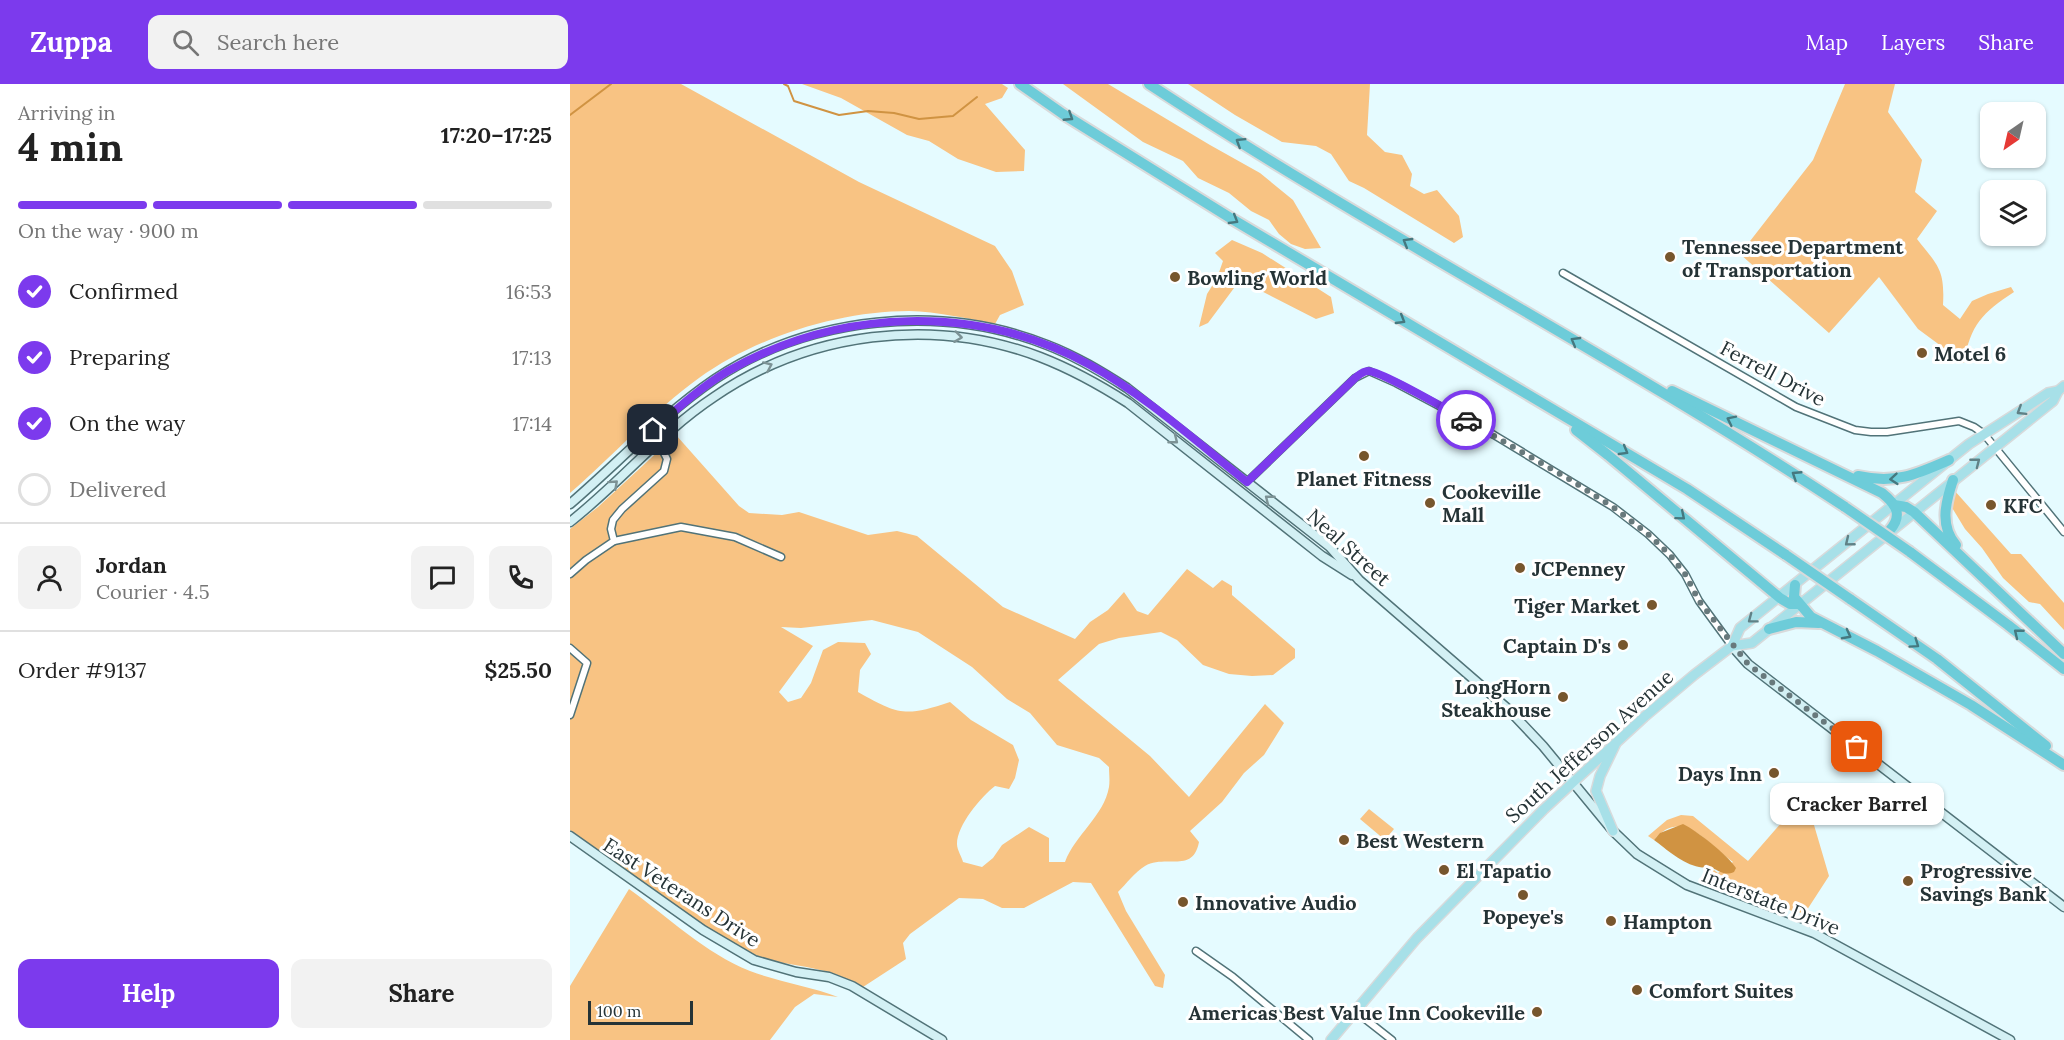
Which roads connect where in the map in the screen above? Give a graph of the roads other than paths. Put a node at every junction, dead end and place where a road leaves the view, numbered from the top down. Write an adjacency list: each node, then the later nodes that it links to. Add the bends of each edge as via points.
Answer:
1 (1020, 84): 6 (highway, one-way to 6, via 1232,219)
2 (1149, 84): 4 (highway, one-way to 2)
3 (1563, 273): 7 (street, Ferrell Drive, via 1825,420 1871,432 1959,421)
4 (1596, 353): 11 (highway, one-way to 4); 33 (highway, one-way to 4, bridge, via 1845,507)
5 (2061, 388): 7 (main road, South Jefferson Avenue, one-way to 7); 9 (main road, South Jefferson Avenue, via 2054,400)
6 (1537, 401): 26 (highway, one-way to 26); 36 (highway, one-way to 36, bridge, via 1688,489 1786,555 1937,659)
7 (1984, 434): 9 (street); 10 (main road, South Jefferson Avenue)
8 (659, 443): 17 (main road, one-way to 8); 20 (street, via 667,459 664,471 614,520); 24 (main road, one-way to 24, via 734,383 823,346 896,334 963,337 999,344 1072,370 1128,403 1322,556)
9 (1995, 447): 12 (main road, South Jefferson Avenue, one-way to 9); 19 (street)
10 (1949, 460): 11 (highway, one-way to 11, via 1913,476 1876,480); 15 (main road, South Jefferson Avenue)
11 (1827, 466): 15 (highway, via 1875,489)
12 (1953, 480): 16 (main road, South Jefferson Avenue); 22 (highway, via 1945,522 1952,540)
13 (1247, 482): 14 (main road, Neal Street, via 1127,388 1069,354 991,328 908,320 856,325 809,337 761,354 729,371 681,405); 24 (main road, Neal Street, one-way to 13, via 1330,547); 30 (street, via 1355,378 1369,371 1494,435 1613,507 1670,555)
14 (570, 504)
15 (1894, 505): 16 (highway); 18 (highway, via 1898,514); 25 (main road, South Jefferson Avenue, one-way to 25)
16 (1914, 512): 18 (main road, South Jefferson Avenue); 22 (highway)
17 (570, 522)
18 (1890, 530): 27 (main road, South Jefferson Avenue)
19 (2064, 532)
20 (614, 541): 21 (street, via 681,527 735,537); 23 (street)
21 (781, 557)
22 (1973, 566): 32 (highway)
23 (570, 574)
24 (1359, 580): 38 (main road, Neal Street, via 1508,709)
25 (1795, 585): 26 (main road, South Jefferson Avenue); 27 (highway, via 1794,597)
26 (1780, 598): 27 (highway); 30 (main road, South Jefferson Avenue, one-way to 30, via 1740,628)
27 (1799, 604): 28 (highway, via 1808,615); 29 (main road, South Jefferson Avenue)
28 (1827, 624): 29 (highway, via 1796,622); 37 (highway, one-way to 37, via 1971,705)
29 (1769, 628): 30 (main road, South Jefferson Avenue, via 1752,643)
30 (1732, 646): 35 (main road, South Jefferson Avenue); 41 (main road, via 1748,664)
31 (570, 648): 34 (street, via 587,663)
32 (2064, 654)
33 (2064, 669)
34 (570, 715)
35 (1616, 742): 38 (main road, South Jefferson Avenue); 39 (main road, via 1596,791)
36 (2064, 761)
37 (2064, 765)
38 (1573, 782): 39 (main road, Interstate Drive); 43 (main road, South Jefferson Avenue, via 1447,906)
39 (1613, 831): 48 (main road, Interstate Drive, via 1637,854 1687,885 1814,933)
40 (570, 837): 44 (main road, East Veterans Drive, via 703,930 754,960 852,986)
41 (2064, 907)
42 (1196, 951): 45 (street)
43 (1354, 1011): 46 (main road, South Jefferson Avenue); 47 (street)
44 (942, 1040)
45 (1309, 1040)
46 (1331, 1040)
47 (1392, 1040)
48 (2010, 1040)

